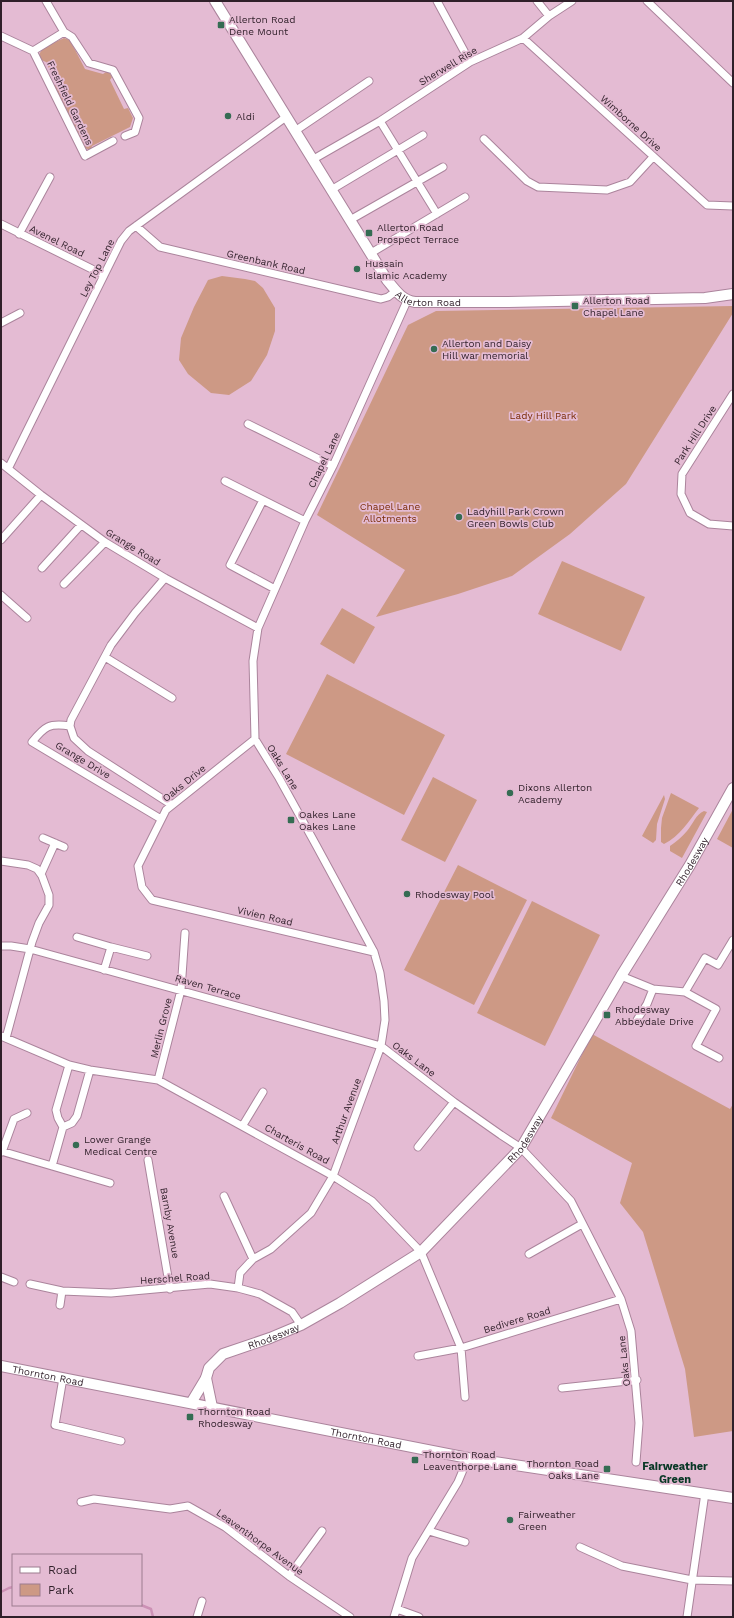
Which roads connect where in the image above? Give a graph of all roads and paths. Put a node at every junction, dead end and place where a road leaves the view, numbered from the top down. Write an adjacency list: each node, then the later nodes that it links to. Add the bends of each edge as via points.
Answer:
1 (46, 1): 8 (street)
2 (214, 1): 15 (street, Allerton Road)
3 (437, 1): 12 (street)
4 (537, 1): 7 (street)
5 (572, 1): 7 (street, Sherwell Rise)
6 (647, 1): 14 (street)
7 (549, 16): 10 (street, Sherwell Rise)
8 (64, 32): 11 (street); 19 (street, via 72,37 90,63 113,70 138,118 135,132)
9 (1, 36): 11 (street)
10 (523, 38): 12 (street, Sherwell Rise); 23 (street, Wimborne Drive)
11 (33, 51): 21 (street, Freshfield Gardens, via 84,156)
12 (470, 62): 16 (street, Sherwell Rise)
13 (369, 81): 17 (street)
14 (733, 83)
15 (286, 117): 17 (street, Allerton Road); 34 (street, Ley Top Lane)
16 (380, 121): 22 (street); 24 (street, Sherwell Rise)
17 (295, 131): 24 (street, Allerton Road)
18 (422, 134): 22 (street)
19 (125, 136)
20 (484, 139): 23 (street, via 527,181 538,187 607,190 630,182)
21 (113, 141)
22 (397, 150): 27 (street); 28 (street)
23 (653, 157): 30 (street, Wimborne Drive, via 707,205)
24 (312, 160): 28 (street, Allerton Road)
25 (443, 167): 27 (street)
26 (50, 177): 35 (street)
27 (417, 182): 31 (street); 32 (street)
28 (331, 190): 32 (street, Allerton Road)
29 (466, 197): 31 (street)
30 (733, 206)
31 (437, 214): 36 (street)
32 (350, 220): 36 (street, Allerton Road)
33 (1, 224): 35 (street, Avenel Road)
34 (136, 226): 37 (street, Ley Top Lane, via 121,241); 38 (street, Greenbank Road, via 160,247 381,299)
35 (20, 234): 37 (street, Avenel Road)
36 (371, 253): 38 (street, Allerton Road)
37 (104, 275): 47 (street, Ley Top Lane)
38 (396, 291): 40 (street, Allerton Road)
39 (733, 294): 40 (street, Allerton Road, via 705,298 529,302)
40 (407, 301): 46 (street, Chapel Lane)
41 (20, 313): 42 (street)
42 (1, 323)
43 (733, 394): 53 (street, Park Hill Drive, via 682,474 680,494 690,513 709,524)
44 (248, 424): 46 (street)
45 (1, 462): 47 (street, Grange Road)
46 (333, 466): 51 (street, Chapel Lane)
47 (8, 467): 49 (street, Grange Road)
48 (225, 481): 50 (street)
49 (41, 495): 52 (street, Grange Road); 54 (street)
50 (263, 500): 51 (street); 59 (street, via 230,565)
51 (305, 521): 59 (street, Chapel Lane)
52 (81, 525): 55 (street, Grange Road); 56 (street)
53 (733, 526)
54 (1, 540)
55 (105, 542): 57 (street, Grange Road); 58 (street)
56 (42, 568)
57 (165, 578): 62 (street, Grange Road); 63 (street, via 135,613)
58 (64, 584)
59 (276, 589): 62 (street, Chapel Lane)
60 (1, 594): 61 (street)
61 (27, 618)
62 (258, 628): 66 (street, Oaks Lane, via 253,661)
63 (105, 657): 64 (street); 65 (street)
64 (172, 698)
65 (70, 726): 68 (street, Grange Drive, via 74,738 88,751); 69 (street, Grange Drive, via 59,724 44,728 32,742)
66 (254, 740): 68 (street, Oaks Drive); 82 (street, Oaks Lane, via 279,778)
67 (733, 788): 85 (street, Rhodesway, via 690,865)
68 (172, 805): 69 (street, Oaks Drive)
69 (161, 819): 75 (street, Oaks Drive, via 138,866 142,887)
70 (43, 838): 71 (street)
71 (55, 843): 72 (street); 74 (street)
72 (64, 847)
73 (1, 861): 74 (street, via 28,865)
74 (41, 874): 81 (street, via 49,895 49,905 39,923)
75 (152, 900): 82 (street, Vivien Road)
76 (185, 933): 87 (street, Merlin Grove)
77 (76, 937): 80 (street)
78 (733, 940): 88 (street, via 718,965 705,958)
79 (1, 946): 81 (street, Raven Terrace)
80 (111, 947): 83 (street); 84 (street)
81 (30, 949): 84 (street, Raven Terrace); 90 (street)
82 (374, 952): 91 (street, Oaks Lane, via 384,1001 385,1020)
83 (147, 956)
84 (104, 970): 87 (street, Raven Terrace)
85 (621, 976): 86 (street); 102 (street, Rhodesway)
86 (653, 989): 88 (street); 89 (street)
87 (181, 990): 91 (street, Raven Terrace); 95 (street, Merlin Grove)
88 (685, 992): 92 (street, via 716,1010 696,1046)
89 (637, 1020)
90 (3, 1037): 93 (street, Charteris Road)
91 (381, 1046): 97 (street, Oaks Lane); 106 (street, Arthur Avenue)
92 (719, 1058)
93 (69, 1065): 94 (street, Charteris Road); 100 (street, via 56,1110)
94 (90, 1070): 95 (street, Charteris Road); 100 (street, via 77,1116 72,1123)
95 (158, 1080): 99 (street, Charteris Road)
96 (263, 1092): 99 (street)
97 (454, 1102): 101 (street); 102 (street, Oaks Lane)
98 (27, 1113): 103 (street, via 14,1119)
99 (243, 1125): 106 (street, Charteris Road)
100 (63, 1127): 105 (street)
101 (418, 1147)
102 (521, 1148): 109 (street, Oaks Lane, via 571,1201); 110 (street, Rhodesway)
103 (1, 1152): 105 (street)
104 (148, 1160): 116 (street, Barnby Avenue)
105 (52, 1166): 107 (street)
106 (333, 1176): 110 (street, Charteris Road, via 372,1201); 112 (street, Arthur Avenue, via 310,1213 272,1249)
107 (110, 1183)
108 (224, 1196): 112 (street)
109 (582, 1224): 111 (street); 119 (street, Oaks Lane)
110 (421, 1252): 121 (street, Rhodesway); 122 (street, Charteris Road)
111 (529, 1254)
112 (252, 1259): 117 (street, Arthur Avenue, via 240,1273)
113 (1, 1277): 114 (street)
114 (14, 1282)
115 (30, 1284): 118 (street, Herschel Road)
116 (170, 1288): 117 (street, Herschel Road, via 210,1284); 118 (street, Herschel Road, via 111,1293)
117 (238, 1288): 121 (street, Herschel Road, via 260,1294 292,1312)
118 (62, 1291): 120 (street)
119 (620, 1299): 122 (street, Bedivere Road); 127 (street, Oaks Lane, via 631,1331)
120 (60, 1304)
121 (301, 1325): 126 (street, Rhodesway, via 223,1354 209,1368)
122 (461, 1348): 123 (street, Bedivere Road); 129 (street, Charteris Road)
123 (418, 1356)
124 (1, 1366): 125 (street, Thornton Road)
125 (63, 1378): 130 (street, Thornton Road); 132 (street, via 55,1425)
126 (206, 1378): 130 (street, Rhodesway); 131 (street)
127 (637, 1380): 128 (street); 134 (street, Oaks Lane, via 639,1423)
128 (562, 1388)
129 (465, 1397)
130 (191, 1403): 131 (street, Thornton Road)
131 (212, 1407): 133 (street, Thornton Road)
132 (121, 1441)
133 (468, 1458): 135 (street, Thornton Road); 139 (street, via 458,1482)
134 (636, 1462)
135 (705, 1493): 136 (street, Thornton Road); 143 (street)
136 (733, 1498)
137 (81, 1502): 142 (street, Leaventhorpe Avenue, via 94,1499 170,1509 188,1506 225,1527)
138 (322, 1531): 142 (street)
139 (429, 1531): 140 (street); 146 (street, via 412,1558)
140 (465, 1542)
141 (580, 1547): 143 (street, via 622,1566)
142 (289, 1576): 148 (street, Leaventhorpe Avenue)
143 (692, 1580): 144 (street); 151 (street)
144 (733, 1581)
145 (202, 1601): 147 (street)
146 (397, 1609): 149 (street); 150 (street)
147 (197, 1617)
148 (350, 1617)
149 (394, 1617)
150 (419, 1617)
151 (687, 1617)

